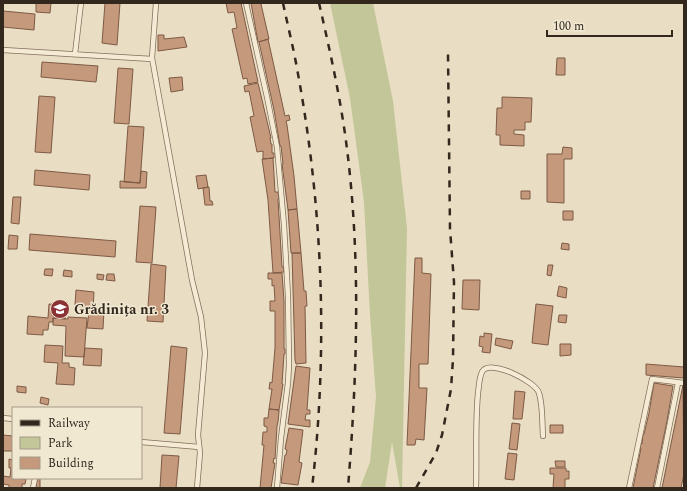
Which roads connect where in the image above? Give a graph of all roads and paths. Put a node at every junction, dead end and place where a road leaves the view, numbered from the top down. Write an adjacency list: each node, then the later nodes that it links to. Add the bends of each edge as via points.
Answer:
1 (81, 3): 5 (lane)
2 (156, 3): 6 (lane)
3 (246, 3): 13 (lane, via 276,148 289,304 288,383)
4 (3, 50): 5 (lane)
5 (75, 54): 6 (lane)
6 (152, 59): 11 (lane, via 203,334 205,353)
7 (678, 383): 8 (lane); 15 (lane, via 652,379); 16 (lane)
8 (684, 383)
9 (543, 436): 14 (lane, via 539,392 532,383 499,368 485,369 482,372 477,405)
10 (142, 442): 11 (lane)
11 (199, 447): 12 (lane)
12 (197, 488)
13 (276, 488)
14 (476, 488)
15 (630, 488)
16 (657, 488)

